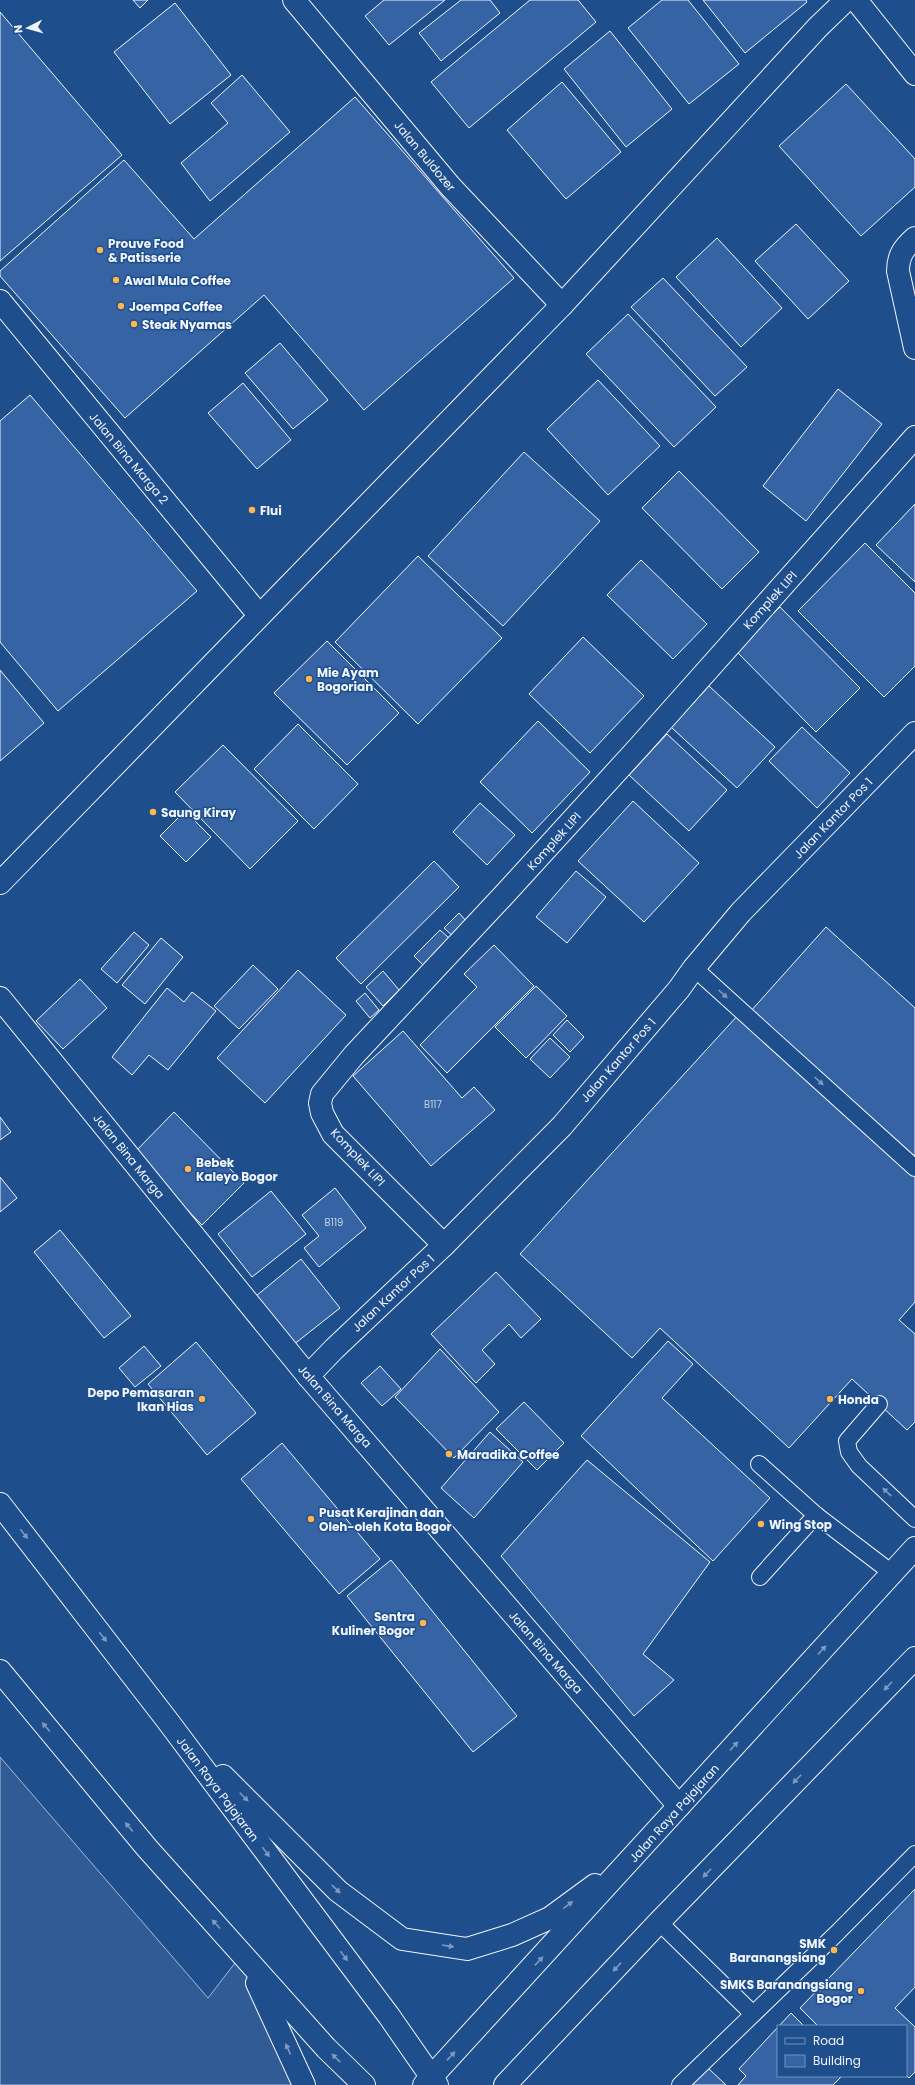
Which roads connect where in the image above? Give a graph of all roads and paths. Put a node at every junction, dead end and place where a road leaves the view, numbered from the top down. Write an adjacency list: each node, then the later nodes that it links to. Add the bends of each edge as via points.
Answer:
1 (294, 0): 7 (main road, Jalan Buldozer, via 450,186)
2 (846, 0): 7 (main road)
3 (856, 0): 4 (main road)
4 (915, 74)
5 (915, 238): 8 (main road, via 902,250 898,260 898,271)
6 (0, 302): 10 (main road, Jalan Bina Marga 2)
7 (562, 305): 10 (main road)
8 (915, 348)
9 (915, 437): 16 (main road, Komplek LIPI, via 639,747 354,1055 322,1094 322,1113 333,1134)
10 (259, 615): 12 (main road)
11 (915, 733): 13 (main road, Jalan Kantor Pos 1, via 741,912)
12 (0, 883)
13 (694, 968): 15 (lane, one-way to 15); 16 (main road, Jalan Kantor Pos 1, via 562,1126)
14 (0, 998): 17 (main road, Jalan Bina Marga)
15 (915, 1168)
16 (444, 1245): 17 (main road, Jalan Kantor Pos 1)
17 (308, 1376): 29 (main road, Jalan Bina Marga)
18 (879, 1404): 22 (lane, one-way to 18, via 859,1466 848,1452 847,1441)
19 (759, 1464): 21 (lane)
20 (0, 1504): 28 (main road, Jalan Raya Pajajaran, one-way to 28)
21 (816, 1515): 24 (lane); 25 (lane)
22 (915, 1519)
23 (915, 1548): 24 (main road, Jalan Raya Pajajaran)
24 (892, 1573): 29 (main road, Jalan Raya Pajajaran, one-way to 24)
25 (760, 1577)
26 (915, 1658): 32 (main road, one-way to 32)
27 (0, 1672): 33 (main road, one-way to 27, via 147,1848)
28 (167, 1720): 30 (main road, one-way to 30, via 338,1891 402,1939 467,1949 512,1935 550,1918); 35 (main road, Jalan Raya Pajajaran, one-way to 35, via 389,2016)
29 (680, 1806): 30 (main road, Jalan Raya Pajajaran)
30 (637, 1854): 35 (main road, Jalan Raya Pajajaran, one-way to 30)
31 (915, 1854): 34 (lane)
32 (659, 1922): 34 (lane); 38 (main road, one-way to 38)
33 (242, 1954): 36 (main road, one-way to 33, via 270,2007); 37 (main road, one-way to 33, via 326,2048)
34 (753, 2014): 39 (lane)
35 (431, 2082)
36 (304, 2085)
37 (364, 2085)
38 (505, 2085)
39 (680, 2085)

